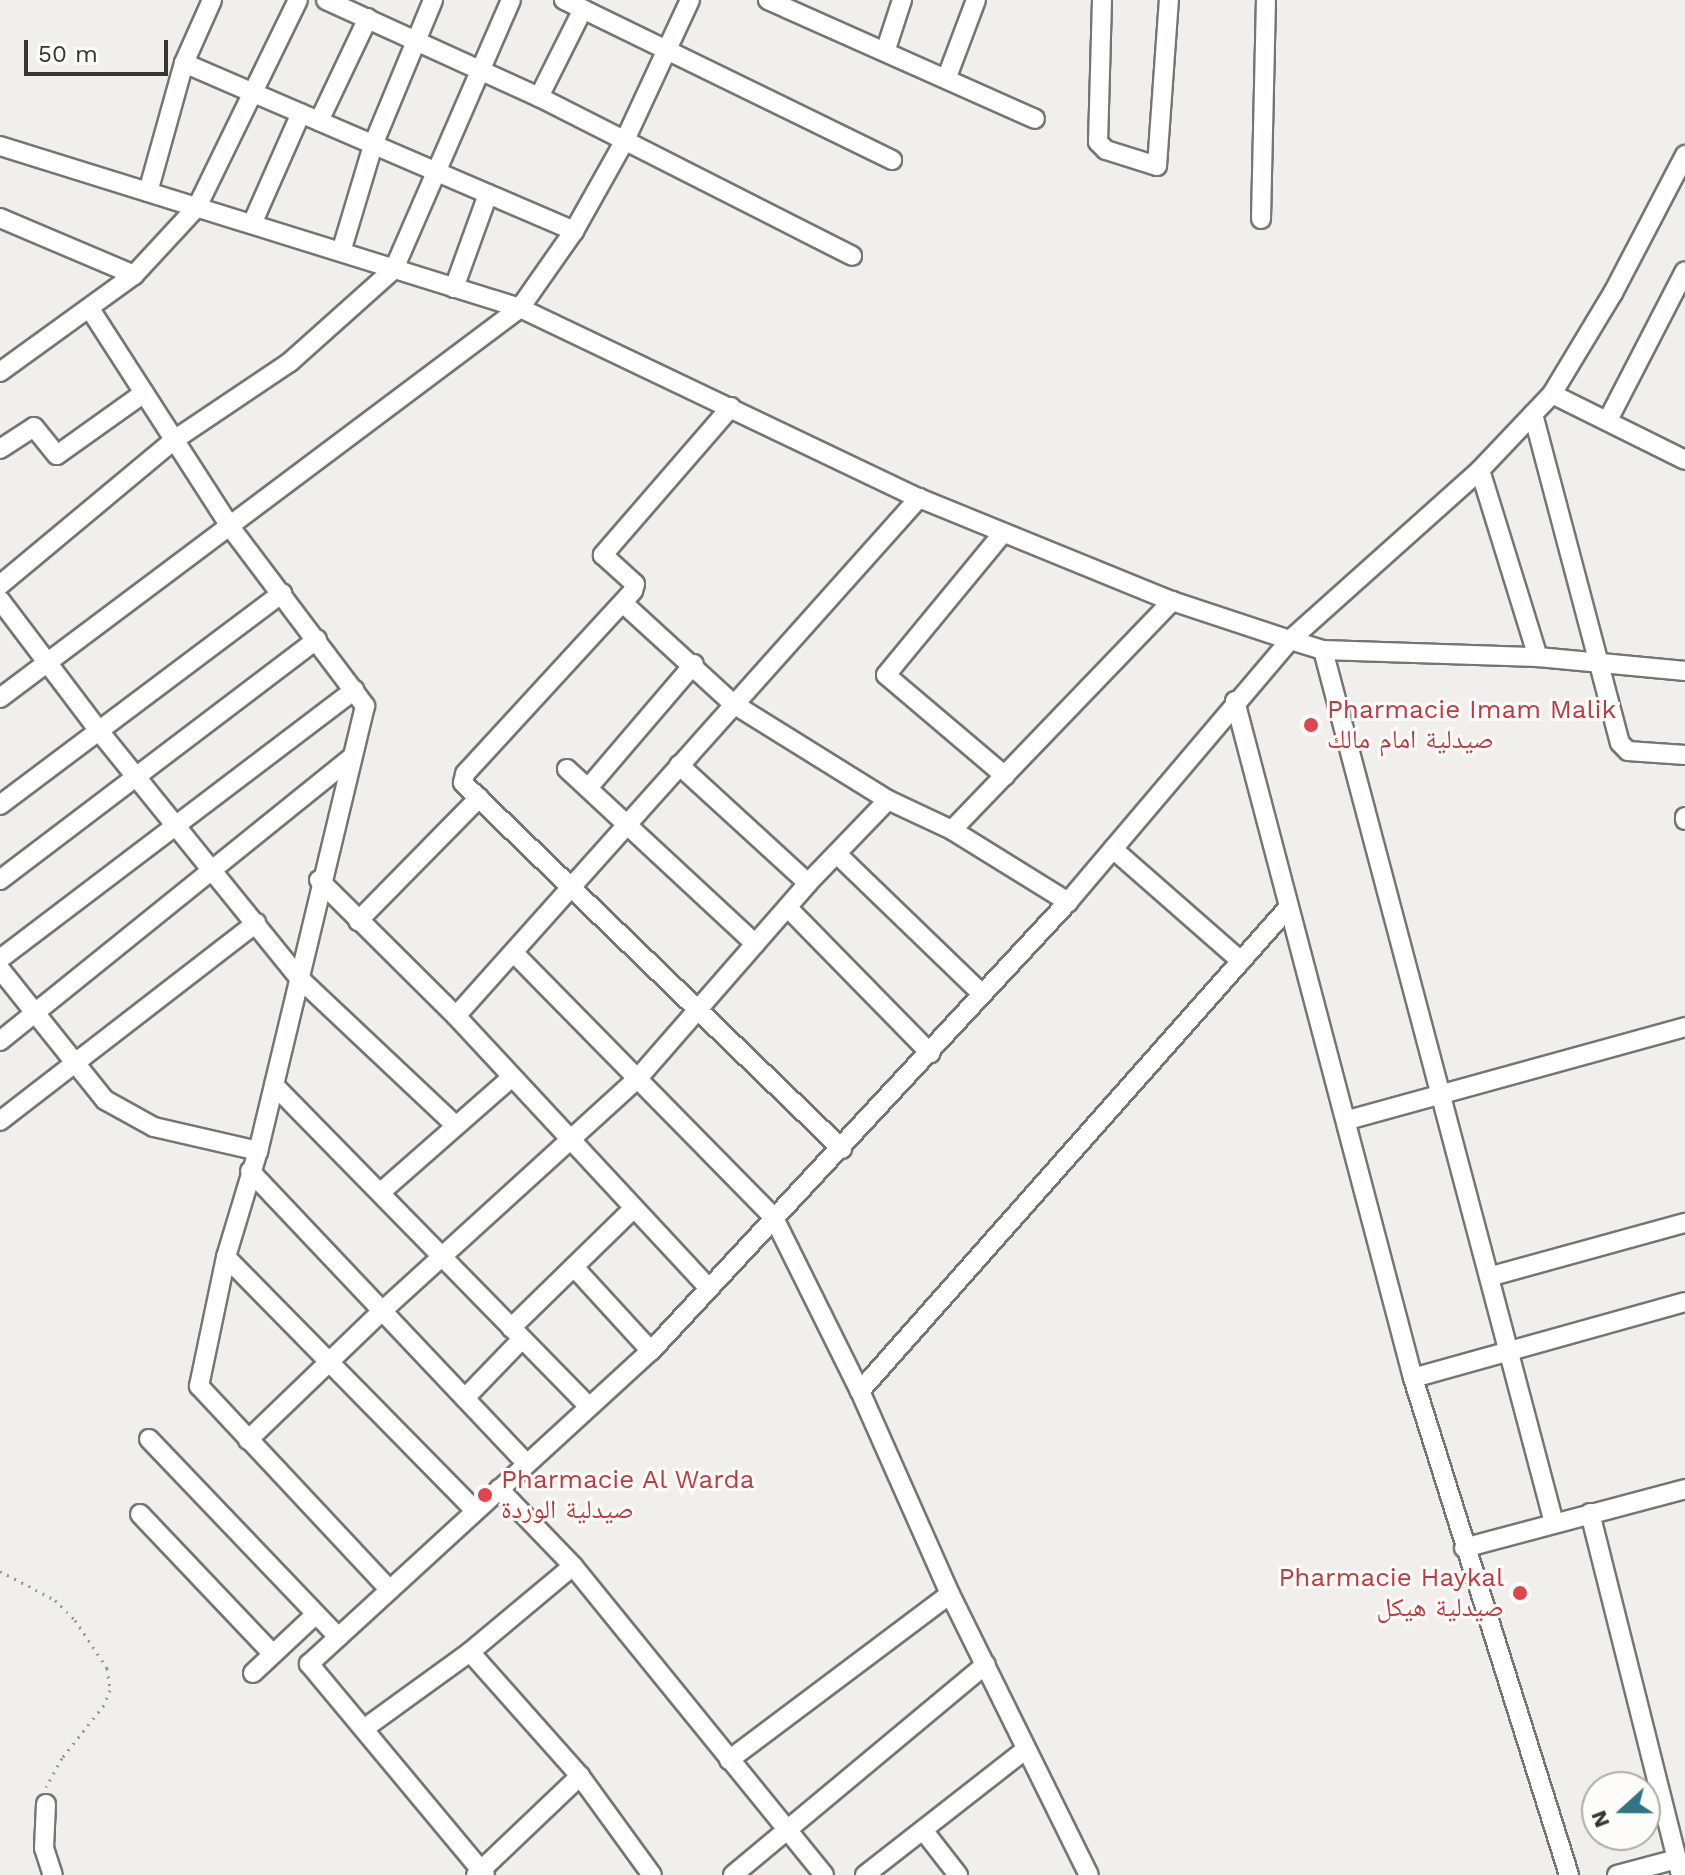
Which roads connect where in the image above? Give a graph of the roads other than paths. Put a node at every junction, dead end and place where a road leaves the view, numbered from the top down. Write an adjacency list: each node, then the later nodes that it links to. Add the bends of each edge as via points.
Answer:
1 (212, 0): 20 (street)
2 (298, 0): 23 (street)
3 (433, 0): 17 (street)
4 (511, 0): 21 (street)
5 (564, 0): 15 (street)
6 (690, 0): 18 (street)
7 (768, 0): 14 (street)
8 (902, 0): 19 (street)
9 (976, 0): 22 (street)
10 (1102, 0): 11 (street, via 1098,142 1106,150 1157,166)
11 (1169, 0)
12 (1266, 0): 37 (street)
13 (338, 2): 16 (street)
14 (798, 6): 19 (street)
15 (583, 9): 18 (street); 24 (street)
16 (368, 18): 17 (street); 25 (street)
17 (415, 39): 21 (street); 28 (street)
18 (666, 49): 27 (street); 31 (street)
19 (886, 49): 22 (street)
20 (184, 63): 23 (street); 33 (street)
21 (480, 70): 24 (street); 32 (street)
22 (947, 77): 26 (street)
23 (250, 92): 25 (street); 35 (street)
24 (539, 97): 27 (street)
25 (310, 117): 28 (street); 38 (street)
26 (1035, 119)
27 (625, 140): 39 (street); 41 (street)
28 (373, 145): 32 (street); 40 (street)
29 (0, 146): 33 (street)
30 (1685, 155): 50 (street, via 1613,293)
31 (892, 160)
32 (437, 172): 34 (street); 42 (street)
33 (148, 192): 35 (street)
34 (488, 194): 39 (street); 45 (street)
35 (197, 207): 38 (street); 44 (street)
36 (0, 218): 44 (street)
37 (1261, 219)
38 (252, 224): 40 (street)
39 (574, 231): 46 (street)
40 (341, 252): 42 (street)
41 (852, 256)
42 (394, 269): 45 (street); 54 (street, via 290,362)
43 (1685, 271): 53 (street)
44 (134, 275): 47 (street)
45 (454, 288): 46 (street)
46 (520, 308): 51 (street); 59 (street)
47 (90, 309): 48 (street); 49 (street)
48 (0, 372)
49 (144, 393): 54 (street); 55 (street, via 57,455 34,427)
50 (1552, 394): 52 (street); 53 (street)
51 (731, 407): 58 (street); 65 (street, via 603,555 635,584)
52 (1533, 414): 57 (street); 72 (street)
53 (1609, 418): 56 (street)
54 (174, 440): 59 (street); 61 (street)
55 (0, 449)
56 (1685, 460)
57 (1480, 470): 67 (street); 69 (street)
58 (919, 498): 60 (street); 77 (street)
59 (231, 528): 62 (street); 70 (street)
60 (1003, 533): 64 (street); 83 (street, via 886,675)
61 (0, 585)
62 (282, 593): 66 (street); 78 (street)
63 (0, 600): 70 (street)
64 (1172, 601): 67 (street); 83 (street)
65 (623, 603): 71 (street); 86 (street, via 465,774 463,783)
66 (317, 639): 74 (street); 84 (street)
67 (1290, 640): 68 (street); 76 (street)
68 (1323, 650): 69 (street); 121 (street)
69 (1538, 657): 72 (street)
70 (46, 664): 75 (street); 78 (street)
71 (694, 664): 77 (street); 85 (street)
72 (1603, 666): 73 (street); 79 (street, via 1623,748)
73 (1685, 671)
74 (355, 690): 80 (street, via 365,706); 90 (street)
75 (0, 698)
76 (1235, 701): 92 (street); 101 (street)
77 (732, 703): 81 (street); 87 (street)
78 (99, 731): 84 (street); 88 (street)
79 (1685, 755)
80 (352, 757): 94 (street); 96 (street)
81 (679, 765): 89 (street); 97 (street)
82 (567, 769): 85 (street)
83 (1005, 776): 91 (street)
84 (137, 777): 90 (street); 95 (street)
85 (588, 788): 89 (street)
86 (479, 798): 98 (street); 102 (street)
87 (888, 800): 91 (street); 93 (street)
88 (0, 805)
89 (625, 822): 98 (street); 104 (street)
90 (177, 825): 94 (street); 106 (street)
91 (952, 830): 99 (street)
92 (1113, 849): 99 (street); 107 (street)
93 (837, 854): 97 (street); 110 (street)
94 (214, 869): 103 (street); 112 (street)
95 (0, 880)
96 (319, 880): 102 (street); 109 (street)
97 (808, 883): 100 (street)
98 (571, 889): 105 (street); 111 (street)
99 (1068, 902): 110 (street)
100 (789, 909): 104 (street); 116 (street)
101 (1287, 909): 107 (street); 122 (street)
102 (358, 921): 113 (street)
103 (256, 923): 109 (street); 117 (street)
104 (755, 944): 111 (street)
105 (514, 953): 113 (street); 119 (street)
106 (0, 959)
107 (1241, 961): 145 (street)
108 (0, 969): 112 (street)
109 (298, 977): 120 (street); 124 (street)
110 (982, 994): 116 (street)
111 (696, 1013): 119 (street); 126 (street)
112 (35, 1015): 115 (street); 117 (street)
113 (456, 1016): 118 (street)
114 (1685, 1027): 121 (street)
115 (0, 1041)
116 (930, 1053): 126 (street)
117 (73, 1064): 123 (street); 127 (street, via 105,1100 154,1127)
118 (512, 1077): 124 (street); 125 (street)
119 (639, 1077): 125 (street); 131 (street)
120 (274, 1085): 127 (street); 129 (street)
121 (1444, 1096): 122 (street); 136 (street)
122 (1348, 1120): 144 (street)
123 (0, 1121)
124 (456, 1126): 129 (street)
125 (570, 1142): 130 (street); 133 (street)
126 (842, 1149): 131 (street)
127 (258, 1151): 128 (street)
128 (250, 1171): 134 (street); 139 (street)
129 (381, 1192): 133 (street)
130 (633, 1209): 135 (street); 137 (street)
131 (774, 1218): 137 (street); 145 (street)
132 (1685, 1223): 136 (street)
133 (445, 1255): 139 (street); 140 (street)
134 (226, 1257): 143 (street); 149 (street, via 199,1386)
135 (574, 1267): 140 (street); 142 (street)
136 (1492, 1276): 141 (street)
137 (708, 1287): 142 (street)
138 (1685, 1302): 141 (street)
139 (382, 1311): 143 (street); 146 (street)
140 (516, 1334): 146 (street); 147 (street)
141 (1511, 1350): 144 (street); 156 (street)
142 (651, 1351): 147 (street)
143 (327, 1364): 149 (street); 153 (street)
144 (1413, 1378): 157 (street)
145 (860, 1391): 160 (street)
146 (465, 1398): 150 (street)
147 (589, 1407): 150 (street)
148 (149, 1439): 161 (street)
149 (248, 1440): 159 (street)
150 (527, 1464): 151 (street)
151 (499, 1489): 153 (street); 158 (street)
152 (1685, 1489): 154 (street)
153 (476, 1511): 159 (street)
154 (1590, 1513): 156 (street); 174 (street)
155 (140, 1514): 164 (street)
156 (1554, 1523): 157 (street)
157 (1464, 1548): 183 (street)
158 (573, 1566): 163 (street); 169 (street)
159 (390, 1590): 162 (street)
160 (950, 1594): 165 (street); 169 (street)
161 (316, 1614): 162 (street); 164 (street)
162 (338, 1637): 167 (street, via 309,1664)
163 (470, 1652): 167 (street); 170 (street)
164 (273, 1654): 166 (street)
165 (986, 1664): 168 (street); 172 (street)
166 (253, 1673)
167 (365, 1728): 175 (street)
168 (1025, 1750): 173 (street); 182 (street)
169 (729, 1760): 172 (street)
170 (580, 1776): 175 (street); 177 (street)
171 (46, 1804): 176 (street, via 44,1848)
172 (788, 1828): 178 (street); 179 (street)
173 (923, 1830): 180 (street); 181 (street)
174 (1679, 1867): 184 (street)
175 (480, 1873)
176 (53, 1875)
177 (652, 1875)
178 (733, 1875)
179 (824, 1875)
180 (865, 1875)
181 (958, 1875)
182 (1089, 1875)
183 (1569, 1875)
184 (1617, 1875)

